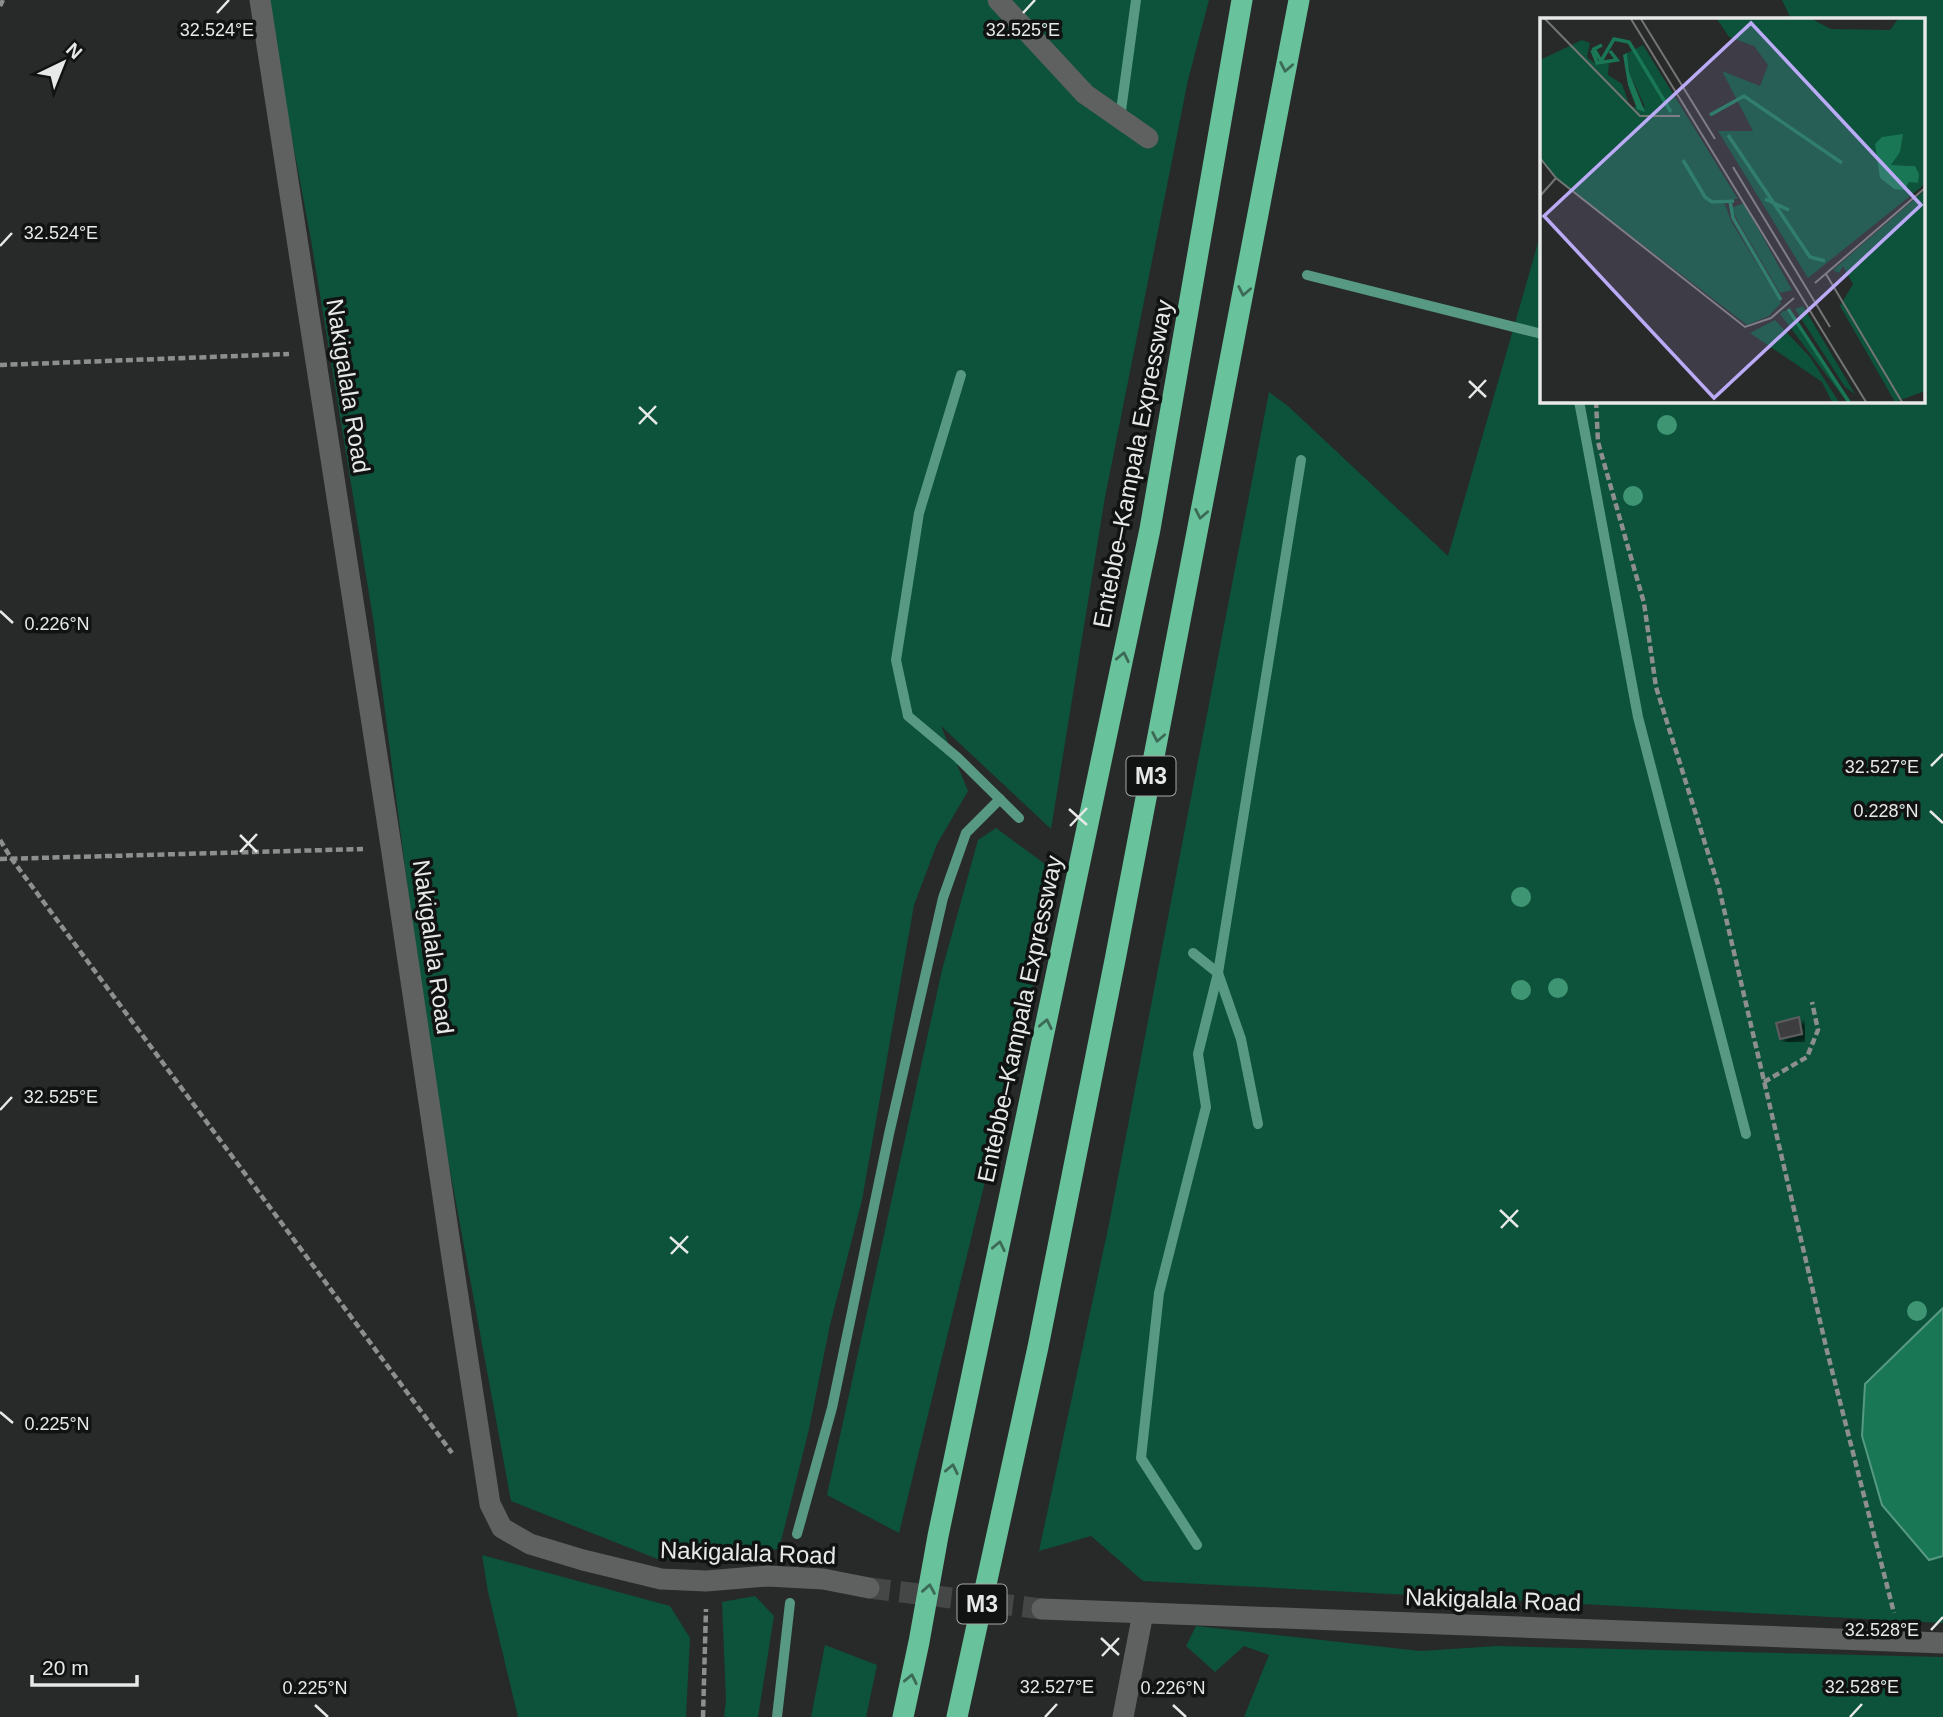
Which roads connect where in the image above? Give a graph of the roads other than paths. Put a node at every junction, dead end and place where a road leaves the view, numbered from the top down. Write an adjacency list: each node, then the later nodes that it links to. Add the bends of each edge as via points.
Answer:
1 (260, 0): 6 (street, Nakigalala Road, via 490,1504 502,1528 530,1544 661,1579 768,1576 823,1579)
2 (998, 0): 5 (street, via 1085,94)
3 (1242, 0): 10 (highway, Entebbe–Kampala Expressway / M3, one-way to 3, via 1150,529)
4 (1299, 0): 11 (highway, M3, one-way to 11, via 1113,973)
5 (1148, 138)
6 (869, 1588)
7 (1042, 1609): 8 (street, Nakigalala Road)
8 (1143, 1613): 9 (street, Nakigalala Road); 12 (street)
9 (1943, 1643)
10 (903, 1717)
11 (957, 1717)
12 (1123, 1717)

